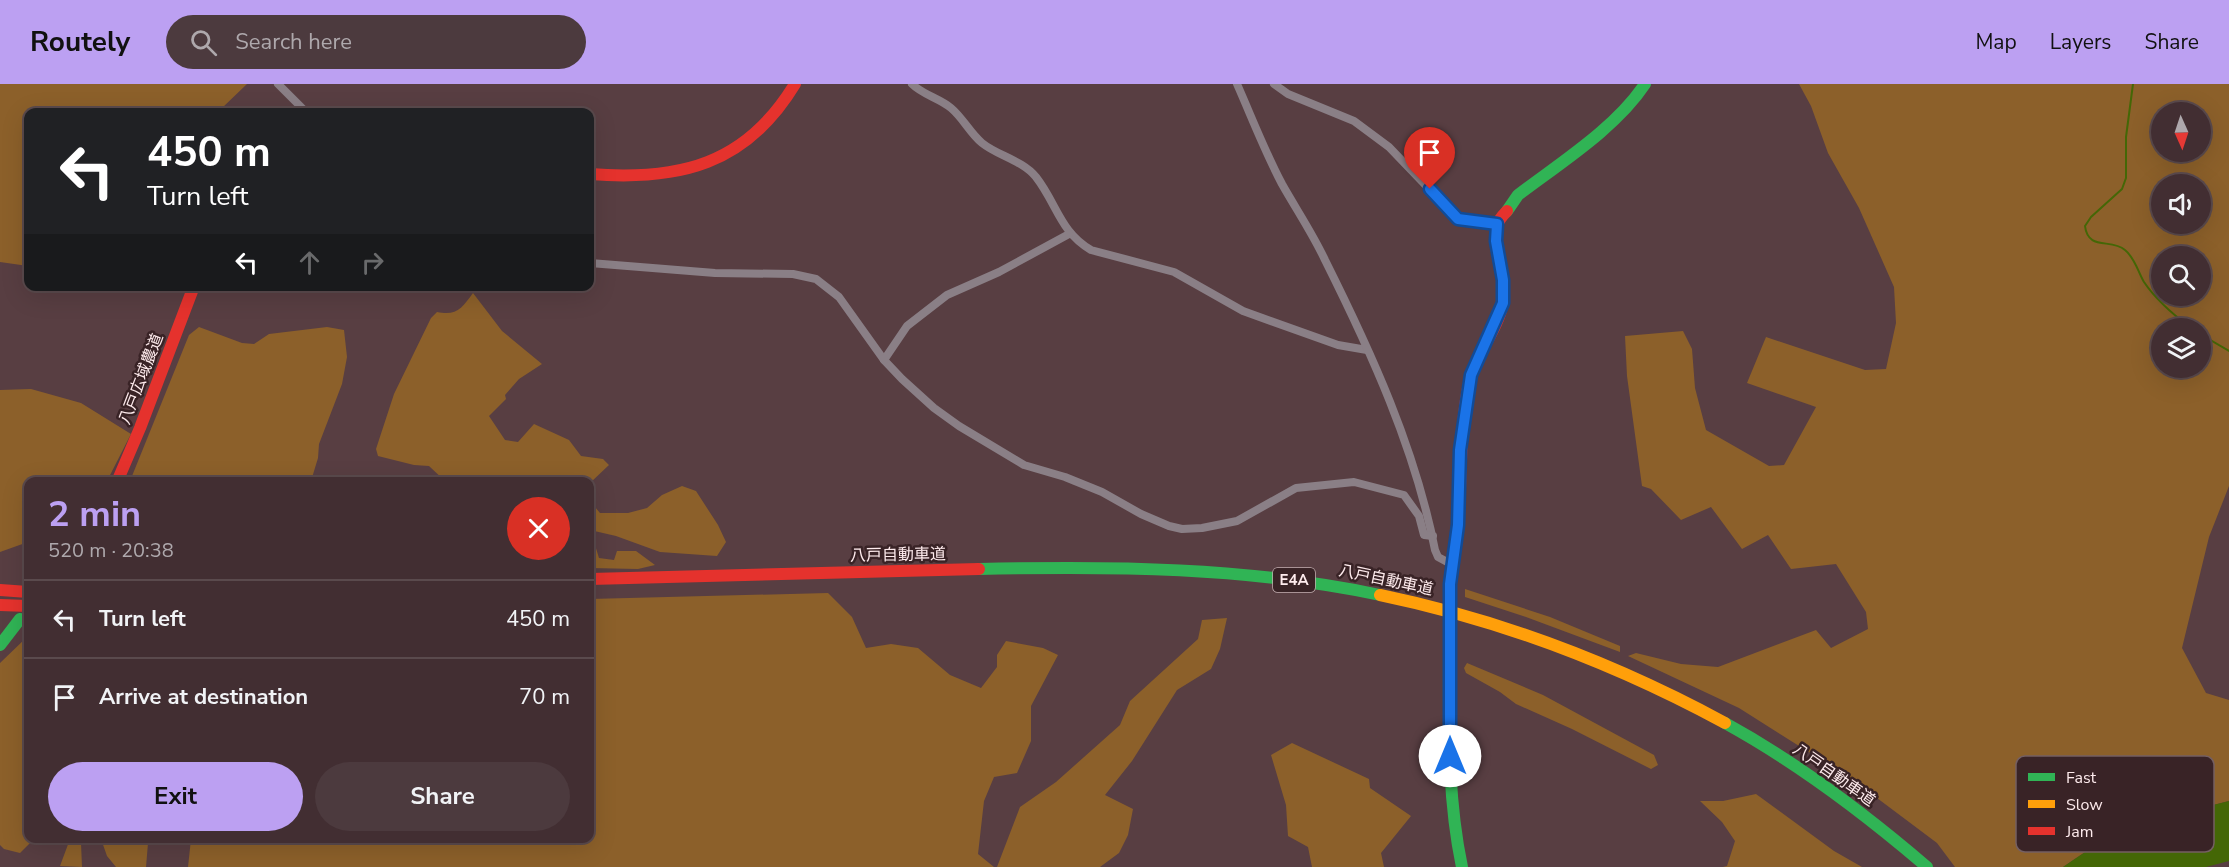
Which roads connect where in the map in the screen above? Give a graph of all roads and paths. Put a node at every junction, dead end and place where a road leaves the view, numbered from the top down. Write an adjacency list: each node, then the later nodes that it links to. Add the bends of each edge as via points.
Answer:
1 (279, 84): 7 (street)
2 (795, 84): 8 (main road, via 769,119 721,156 668,174)
3 (912, 84): 10 (street, via 954,110 982,143 1036,177)
4 (1237, 84): 13 (street, via 1281,182 1324,258)
5 (1274, 84): 9 (street, via 1288,94 1354,121 1389,147 1458,219)
6 (1645, 84): 9 (main road, via 1615,120 1518,195)
7 (302, 108)
8 (594, 174)
9 (1497, 224): 17 (main road, via 1503,303 1474,365 1469,385 1460,450 1458,525)
10 (1069, 234): 13 (street, via 1091,250 1174,272 1243,311 1338,345); 14 (street, via 947,295 907,326)
11 (594, 263): 14 (street, via 816,279 839,297)
12 (192, 291): 15 (main road, 八戸広域農道)
13 (1367, 350): 16 (street, via 1413,462)
14 (884, 360): 16 (street, via 934,408 996,450 1024,465 1102,492 1169,526 1202,528 1237,521 1296,488 1354,482 1404,495 1419,516 1424,535)
15 (119, 477)
16 (1433, 536): 17 (street, via 1438,557)
17 (1451, 564): 26 (main road, bridge, via 1450,787)
18 (594, 579): 28 (main road, 八戸自動車道 / E4A, via 1100,568 1214,571 1371,593 1431,606 1536,638 1679,699 1804,771)
19 (594, 587): 27 (main road, 八戸自動車道 / E4A, via 1087,575 1274,584 1360,598 1425,612 1534,645 1676,705 1798,777)
20 (0, 590): 21 (main road)
21 (24, 592)
22 (0, 605): 23 (main road)
23 (24, 606)
24 (20, 619): 25 (main road)
25 (0, 645)
26 (1462, 867)
27 (1916, 867)
28 (1927, 867)

